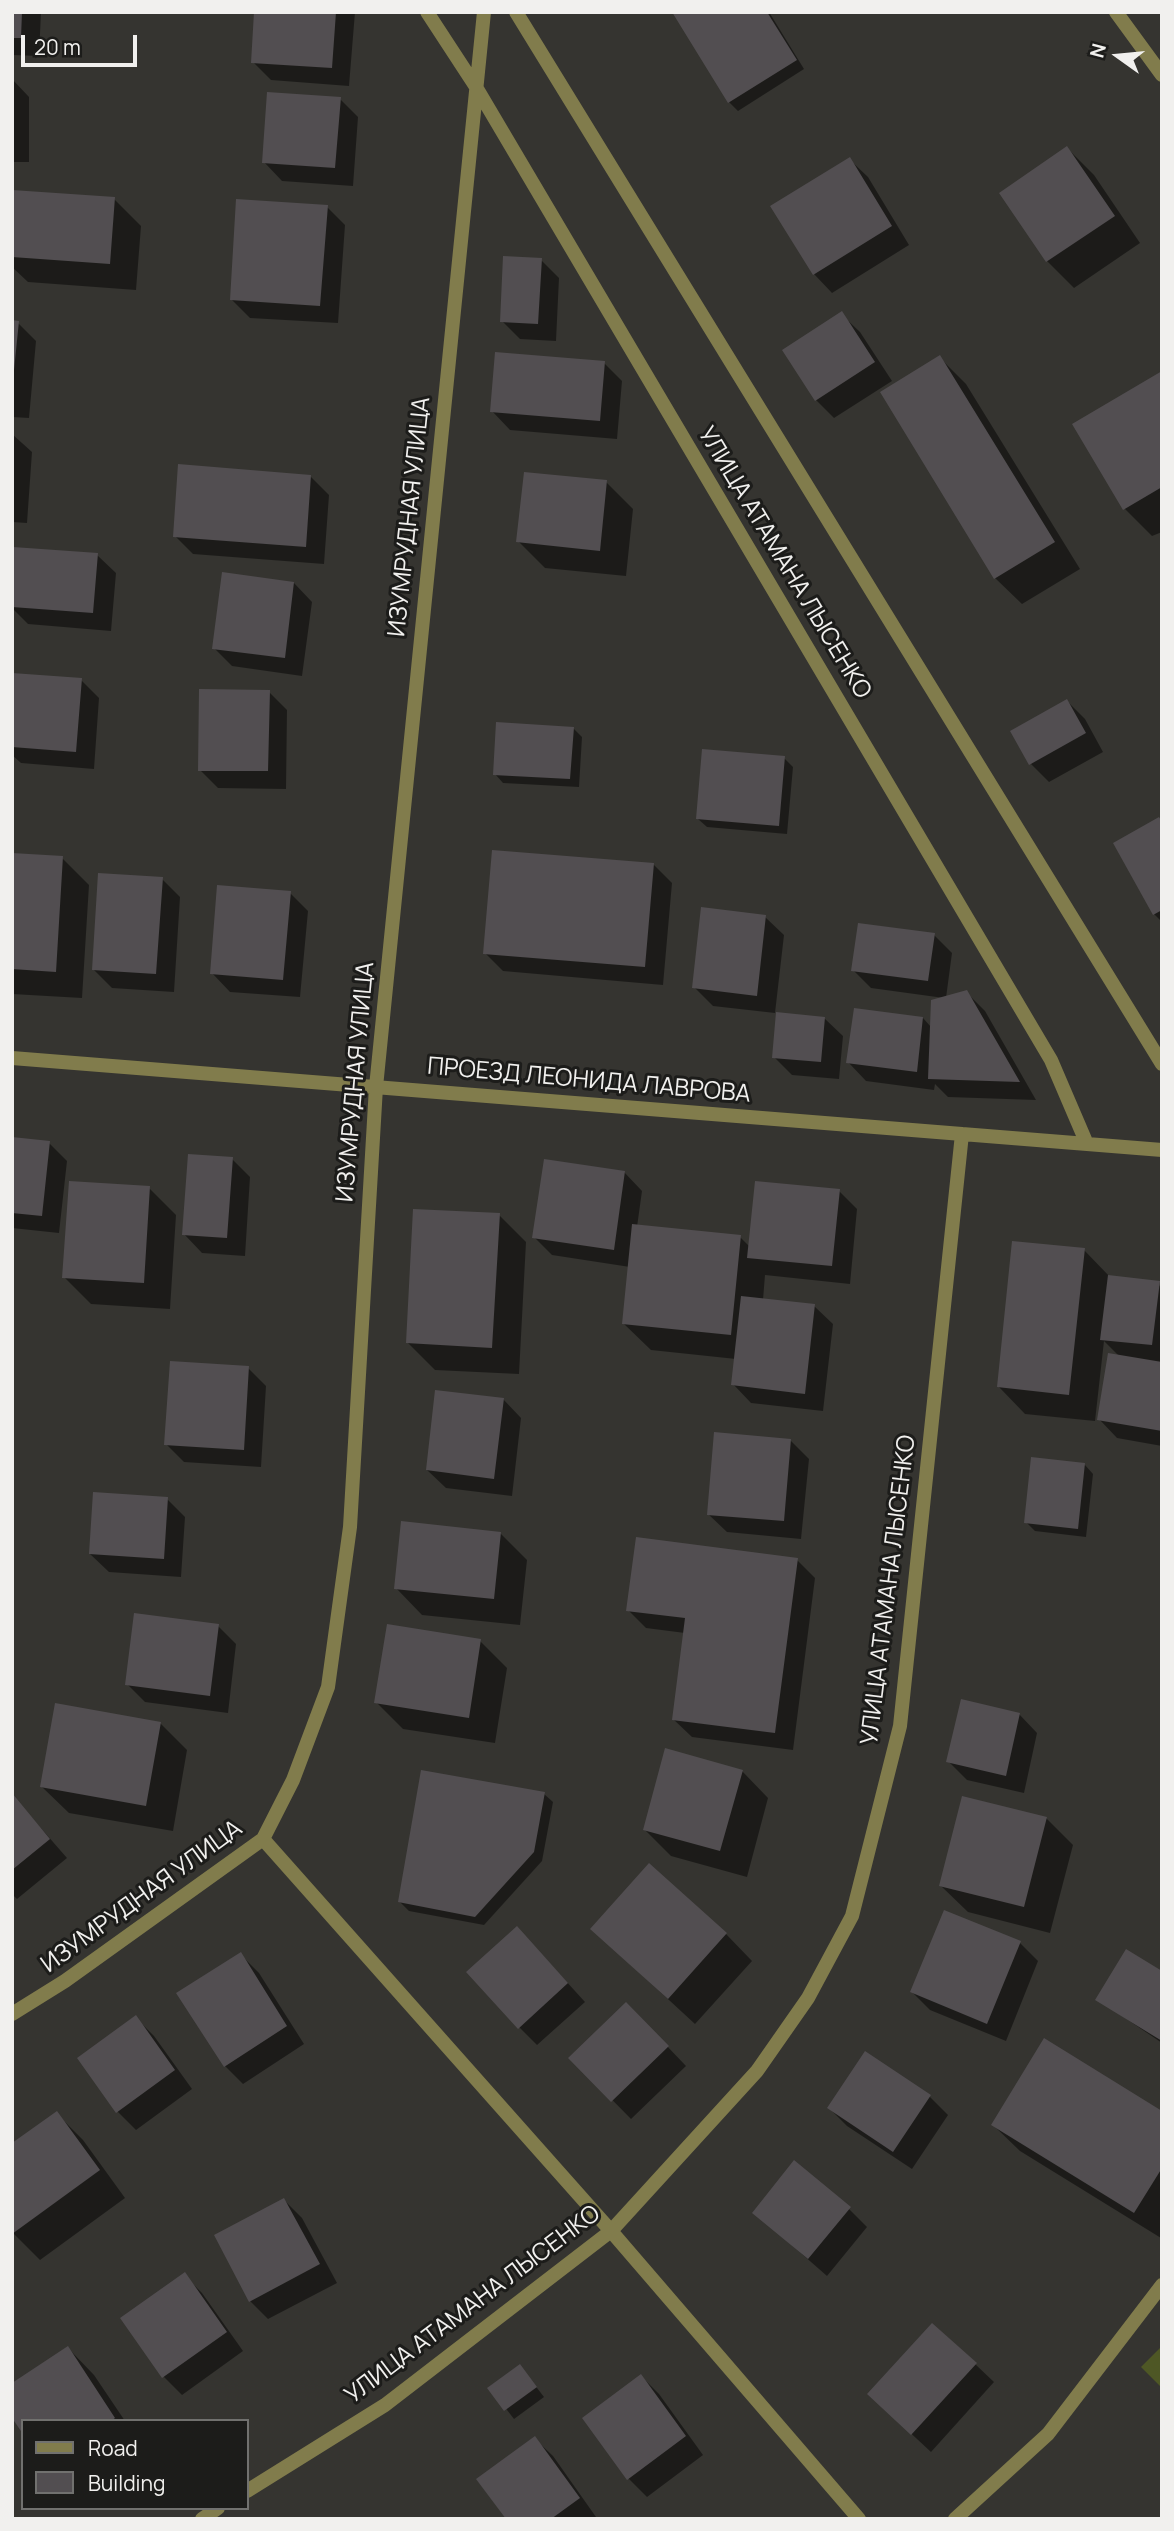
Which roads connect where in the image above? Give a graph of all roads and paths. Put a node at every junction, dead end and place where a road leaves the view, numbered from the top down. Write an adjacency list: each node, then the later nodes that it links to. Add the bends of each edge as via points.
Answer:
1 (427, 12): 6 (street, УЛИЦА АТАМАНА ЛЫСЕНКО)
2 (484, 12): 6 (street, ИЗУМРУДНАЯ УЛИЦА)
3 (516, 12): 8 (street)
4 (1116, 12): 5 (street)
5 (1162, 75)
6 (476, 87): 9 (street, ИЗУМРУДНАЯ УЛИЦА); 11 (street, УЛИЦА АТАМАНА ЛЫСЕНКО, via 1051,1060)
7 (12, 1058): 9 (street, ПРОЕЗД ЛЕОНИДА ЛАВРОВА)
8 (1162, 1064)
9 (376, 1087): 10 (street, ПРОЕЗД ЛЕОНИДА ЛАВРОВА); 13 (street, ИЗУМРУДНАЯ УЛИЦА, via 349,1527 328,1687 293,1780)
10 (962, 1134): 11 (street, ПРОЕЗД ЛЕОНИДА ЛАВРОВА); 15 (street, УЛИЦА АТАМАНА ЛЫСЕНКО, via 900,1726 852,1916 808,1998 757,2071)
11 (1087, 1144): 12 (street, ПРОЕЗД ЛЕОНИДА ЛАВРОВА)
12 (1162, 1150)
13 (263, 1839): 14 (street, ИЗУМРУДНАЯ УЛИЦА); 15 (street)
14 (12, 2014)
15 (611, 2231): 17 (street, УЛИЦА АТАМАНА ЛЫСЕНКО, via 385,2405); 18 (street)
16 (1162, 2285): 19 (street, via 1048,2434)
17 (248, 2490)
18 (859, 2519)
19 (955, 2519)

